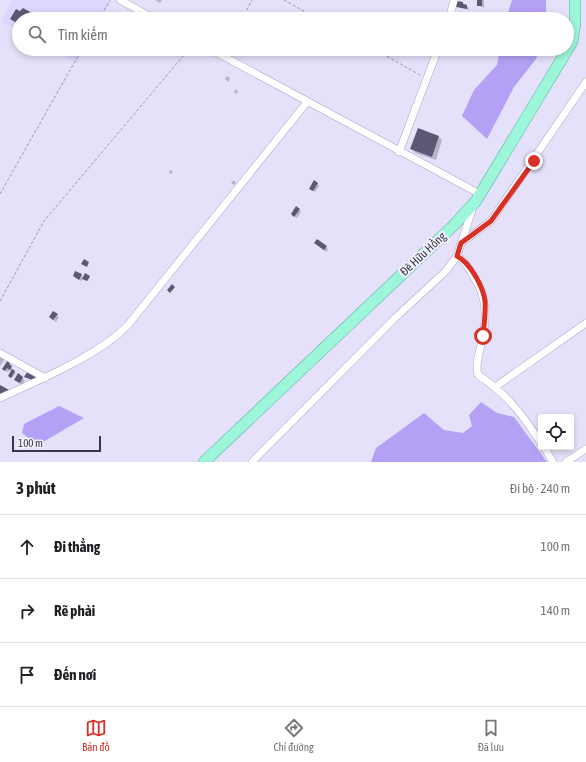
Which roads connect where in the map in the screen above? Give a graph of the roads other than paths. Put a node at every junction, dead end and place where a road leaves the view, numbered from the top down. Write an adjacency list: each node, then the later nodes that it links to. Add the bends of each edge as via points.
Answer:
1 (120, 0): 4 (street)
2 (454, 0): 5 (street)
3 (576, 0): 6 (main road, Đê Hữu Hồng)
4 (142, 12)
5 (451, 12)
6 (574, 29)
7 (223, 56): 11 (street)
8 (435, 56): 12 (street)
9 (564, 56): 13 (main road, Đê Hữu Hồng)
10 (586, 82): 14 (street, via 491,221)
11 (307, 102): 12 (street); 18 (street, via 128,325 115,338)
12 (399, 152): 13 (street)
13 (478, 198): 14 (street); 24 (main road, Đê Hữu Hồng, via 454,225)
14 (461, 243): 15 (street)
15 (457, 256): 19 (street, via 469,268 485,300 483,336 476,369 478,375); 25 (street, via 446,271)
16 (586, 323): 19 (street)
17 (0, 353): 18 (street)
18 (45, 378): 20 (street)
19 (495, 386): 21 (street, via 523,414)
20 (0, 398)
21 (538, 438)
22 (586, 449): 27 (street)
23 (546, 450): 26 (street)
24 (204, 462)
25 (252, 462)
26 (553, 462)
27 (566, 462)

